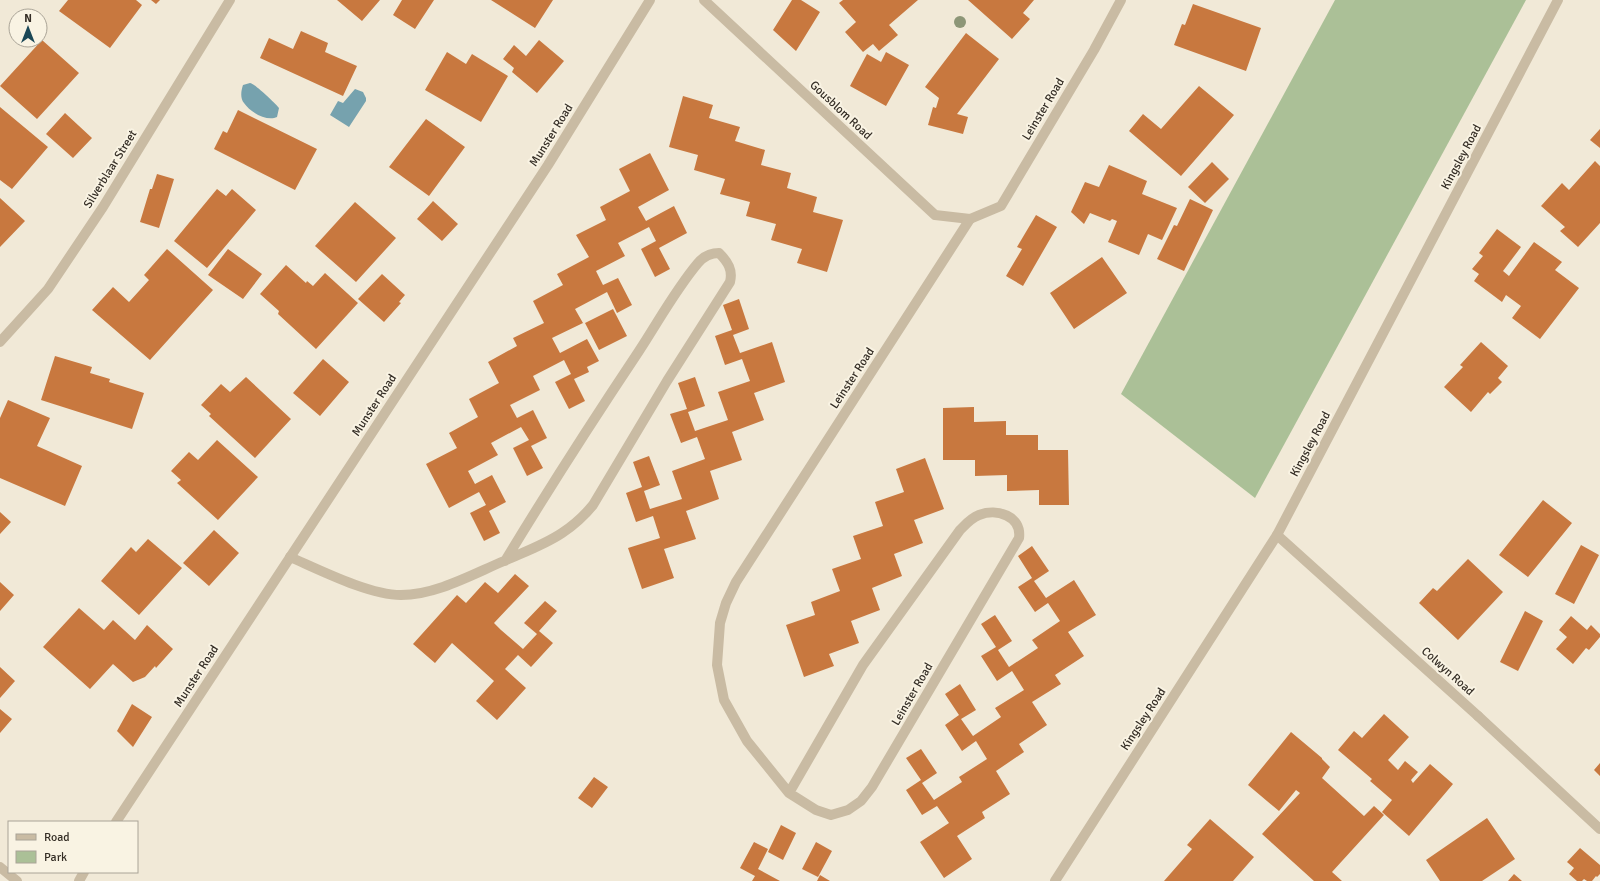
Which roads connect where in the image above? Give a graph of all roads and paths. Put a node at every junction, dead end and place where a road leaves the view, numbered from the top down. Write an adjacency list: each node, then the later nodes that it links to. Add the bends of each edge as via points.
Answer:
1 (230, 0): 7 (street, Silverblaar Street, via 103,207 48,289)
2 (650, 0): 9 (street, Munster Road, via 548,165)
3 (704, 0): 6 (street, Gousblom Road, via 935,215)
4 (1121, 0): 6 (street, Leinster Road, via 1001,206)
5 (1558, 0): 8 (street, Kingsley Road)
6 (970, 218): 11 (street, Leinster Road, via 736,582 726,603 720,623 718,665 724,700 747,741)
7 (0, 342)
8 (1277, 535): 13 (street, Colwyn Road); 16 (street, Kingsley Road)
9 (290, 558): 10 (street, via 371,590 401,595 424,593); 12 (street, Munster Road)
10 (505, 561): 10 (street, via 561,534 593,505 730,282 730,266 719,253 706,256 699,262 675,296 577,444)
11 (789, 793): 11 (street, Leinster Road, via 863,665 960,530 970,519 990,512 1011,518 1020,530 1019,538 869,792 848,810 831,816)
12 (117, 821)
13 (1600, 829)
14 (0, 867): 15 (street)
15 (17, 881)
16 (1055, 881)

